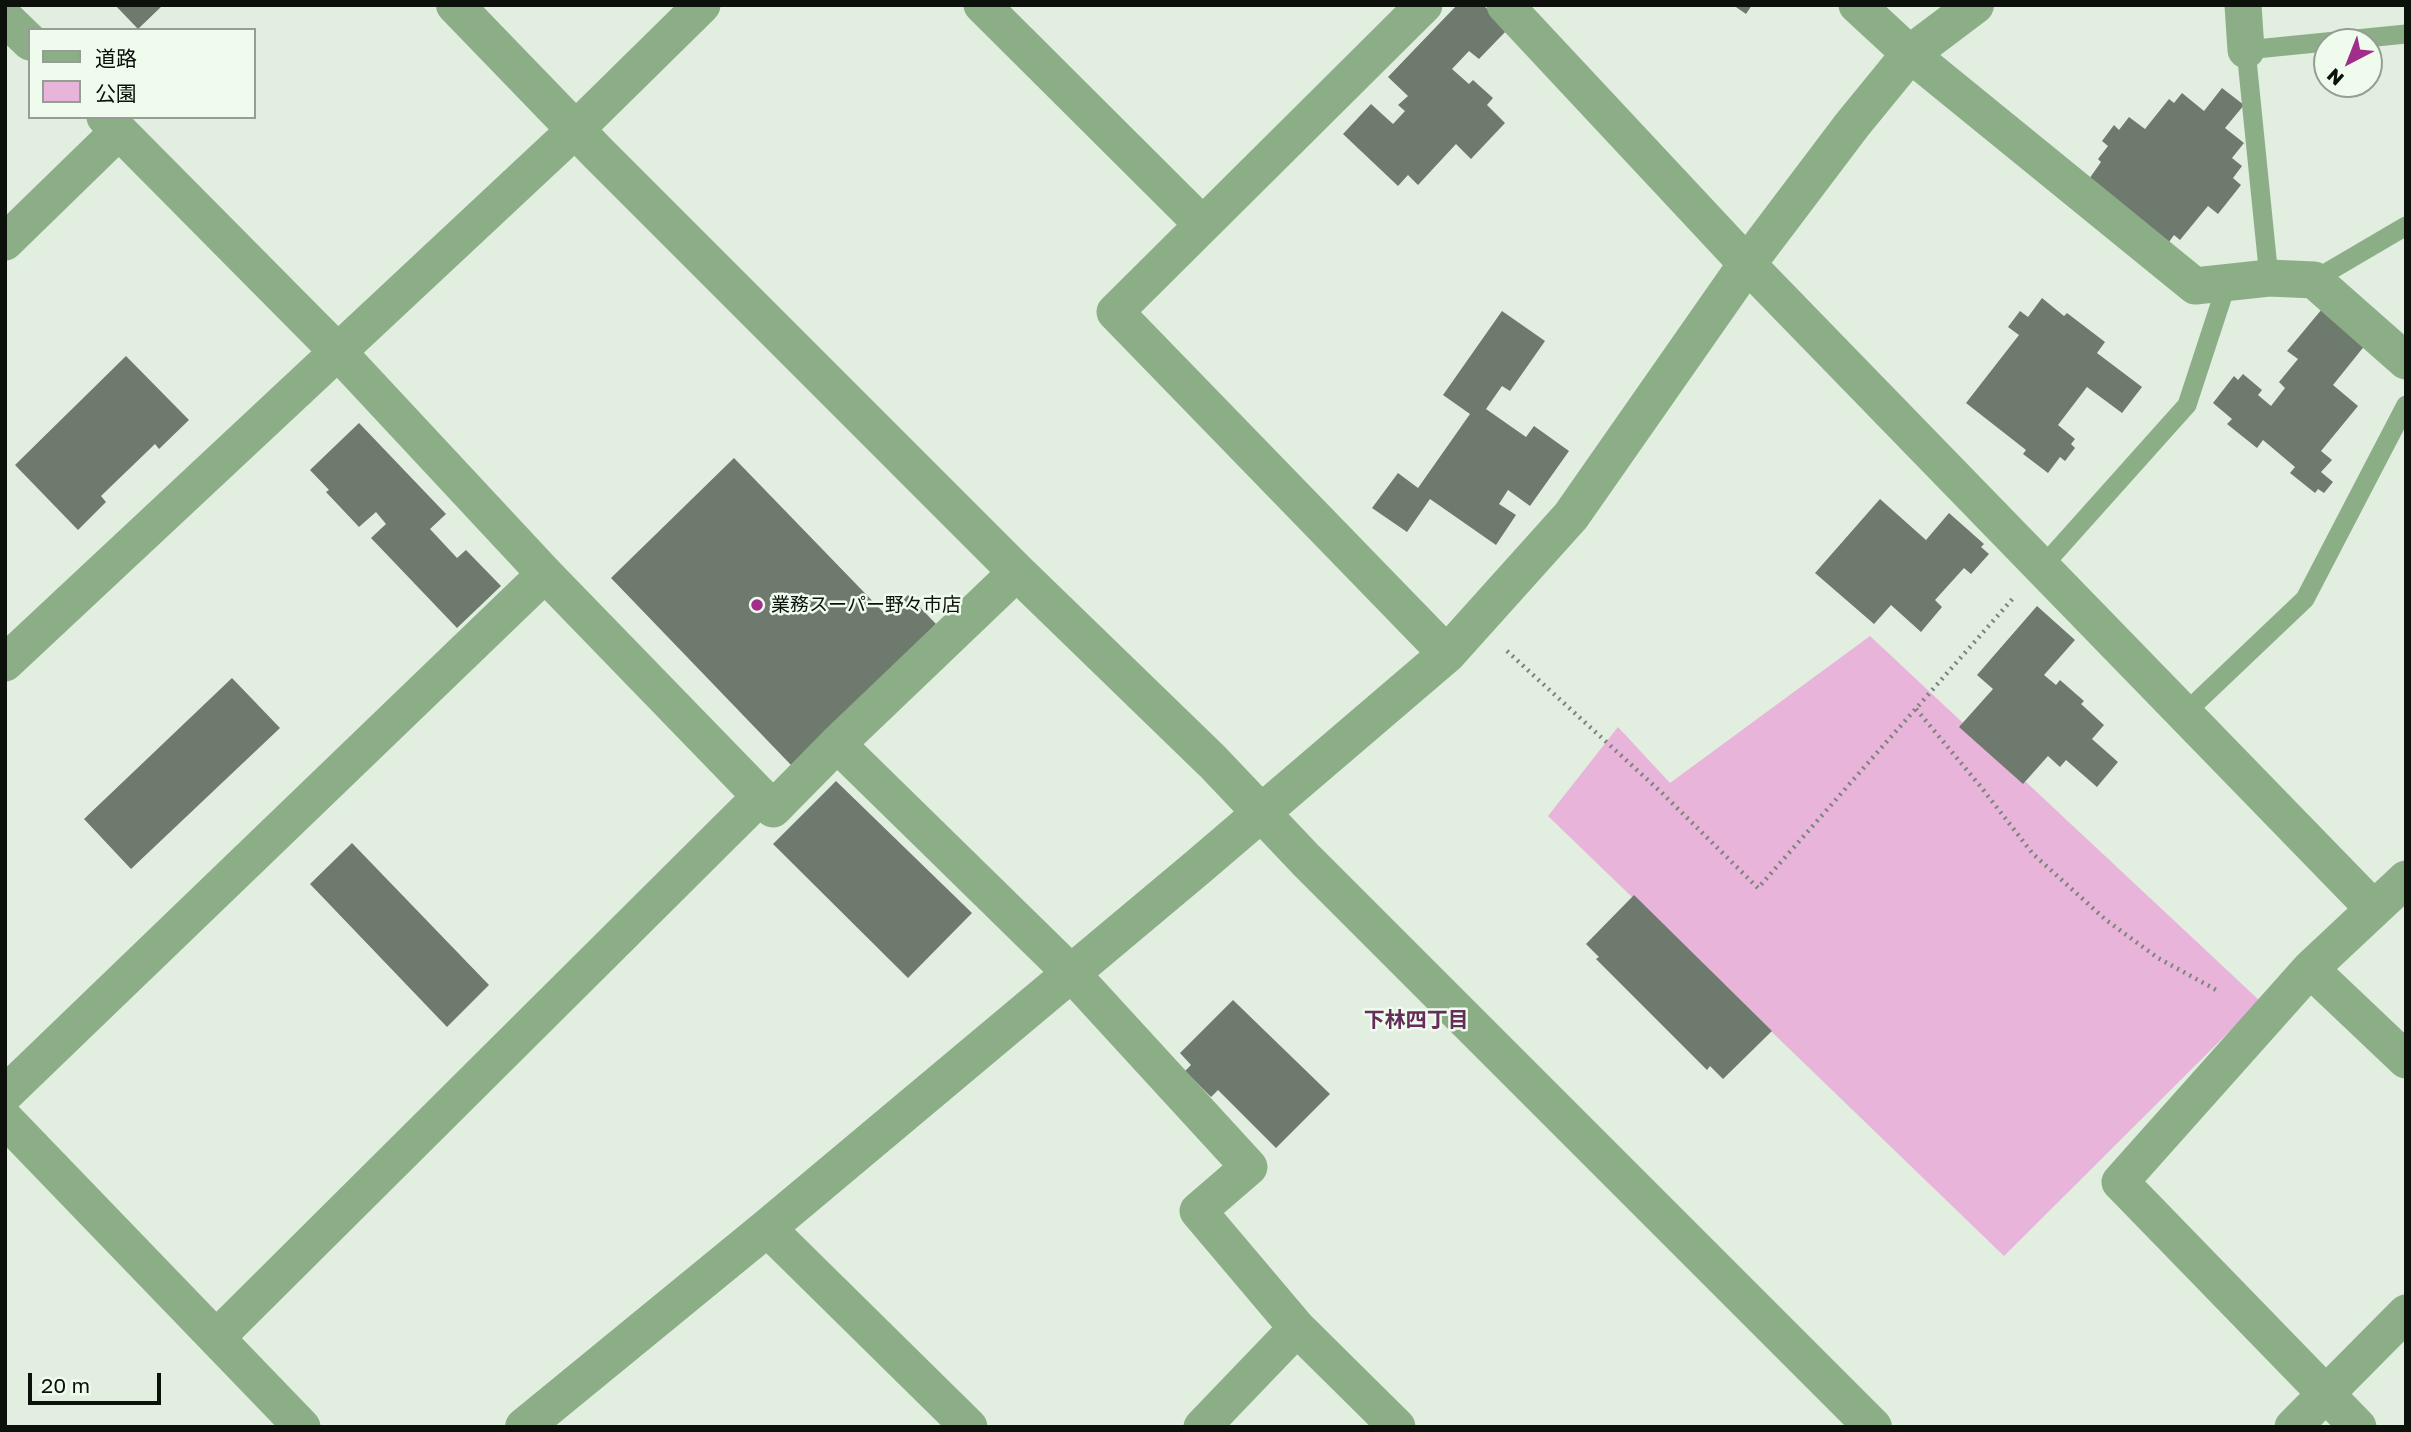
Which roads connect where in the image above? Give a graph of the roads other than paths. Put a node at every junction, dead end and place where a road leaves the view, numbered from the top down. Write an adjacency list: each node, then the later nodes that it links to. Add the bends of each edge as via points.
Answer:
1 (454, 5): 15 (street)
2 (702, 5): 15 (street)
3 (982, 5): 16 (street)
4 (1424, 5): 16 (street)
5 (1506, 5): 19 (street)
6 (1857, 5): 13 (street)
7 (1975, 5): 13 (street)
8 (2243, 5): 12 (street)
9 (5, 18): 11 (street)
10 (2406, 34): 12 (lane)
11 (28, 40)
12 (2246, 50): 20 (lane)
13 (1910, 54): 19 (street); 22 (street, via 2195,286)
14 (112, 124): 18 (street); 23 (street)
15 (575, 130): 23 (street); 27 (street)
16 (1202, 224): 29 (street, via 1115,312)
17 (2406, 226): 21 (lane)
18 (5, 242)
19 (1747, 264): 26 (street); 29 (street, via 1571,516)
20 (2270, 278): 21 (street); 22 (street)
21 (2314, 280): 24 (street)
22 (2227, 283): 26 (lane, via 2187,405)
23 (338, 352): 28 (street); 30 (street)
24 (2406, 361)
25 (2406, 405): 31 (lane, via 2305,599)
26 (2042, 567): 31 (street)
27 (1017, 572): 32 (street); 34 (street)
28 (545, 574): 33 (street); 40 (street)
29 (1447, 654): 34 (street)
30 (5, 663)
31 (2184, 714): 36 (street)
32 (837, 744): 33 (street, via 773,808); 38 (street)
33 (761, 796): 45 (street)
34 (1261, 813): 38 (street); 52 (street)
35 (2406, 879): 36 (street)
36 (2374, 909): 37 (street)
37 (2310, 969): 39 (street); 46 (street, via 2120,1182)
38 (1071, 973): 42 (street); 44 (street, via 1249,1167 1198,1211)
39 (2406, 1060)
40 (5, 1094)
41 (5, 1119): 45 (street)
42 (767, 1228): 48 (street); 49 (street)
43 (2406, 1313): 46 (street)
44 (1297, 1328): 50 (street); 51 (street)
45 (216, 1338): 47 (street)
46 (2325, 1394): 53 (street); 54 (street)
47 (302, 1427)
48 (524, 1427)
49 (969, 1427)
50 (1202, 1427)
51 (1396, 1427)
52 (1873, 1427)
53 (2293, 1427)
54 (2358, 1427)

